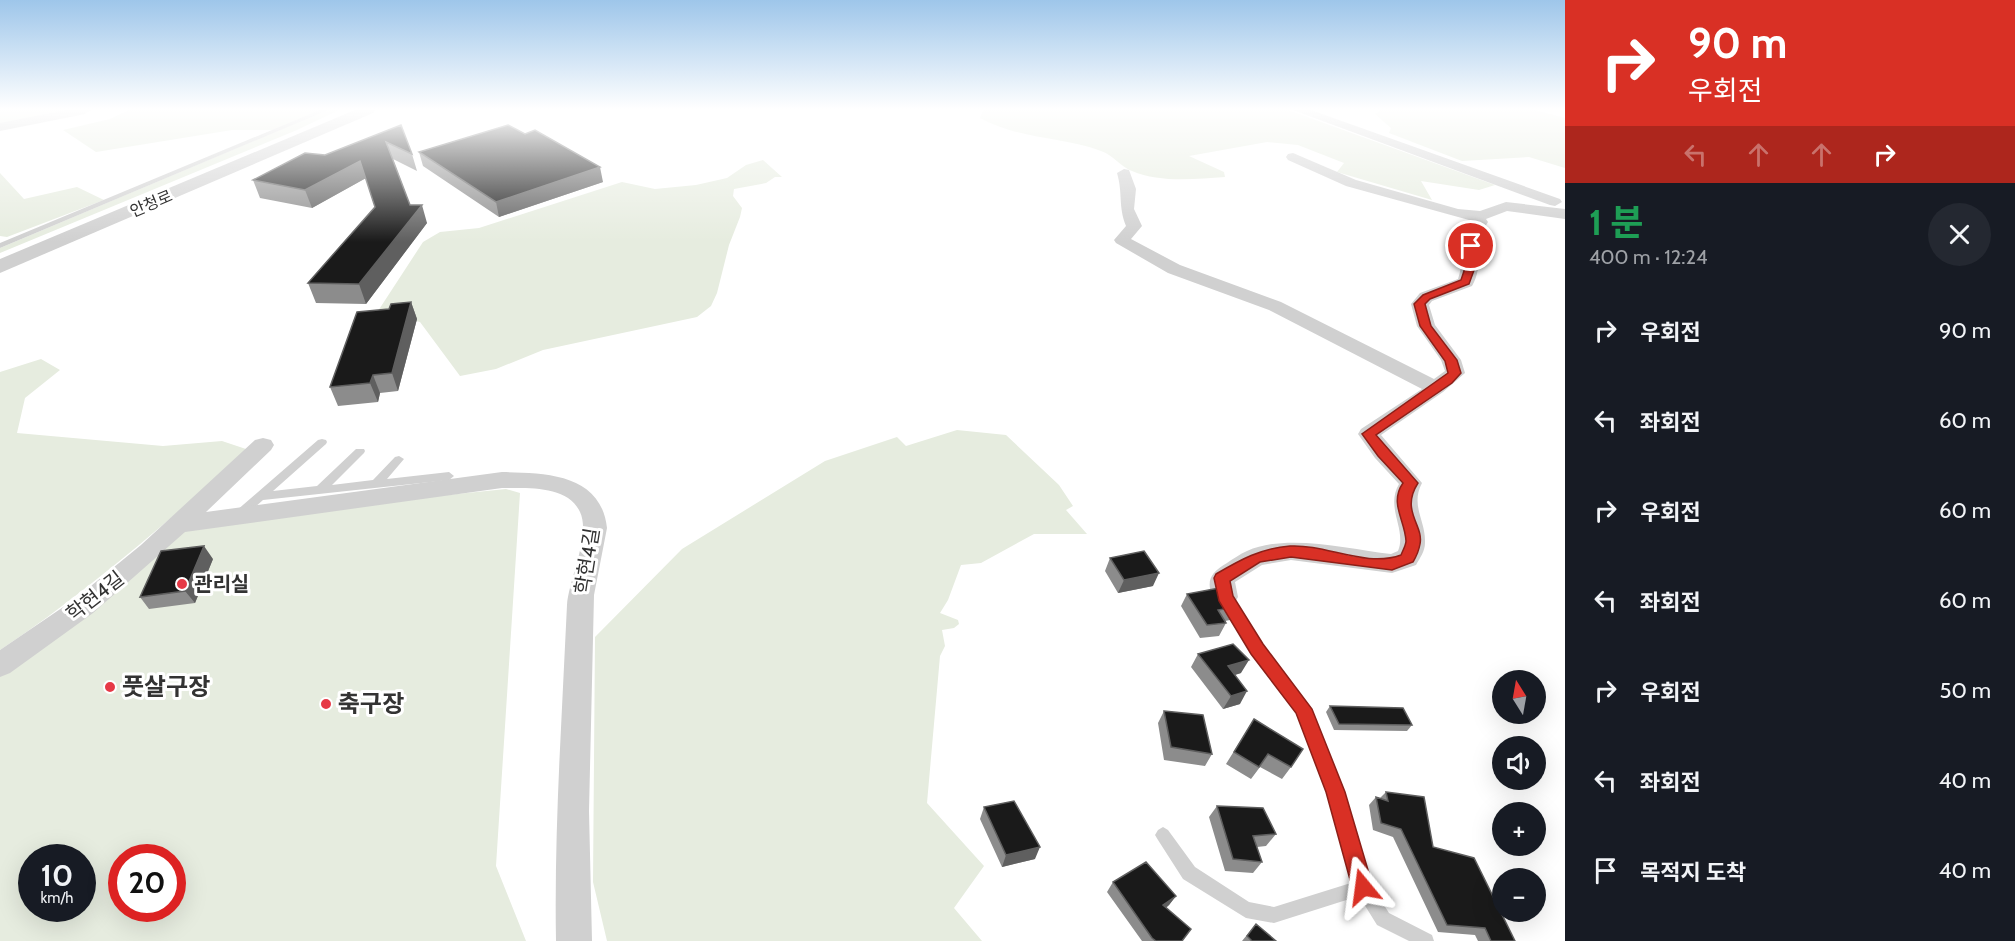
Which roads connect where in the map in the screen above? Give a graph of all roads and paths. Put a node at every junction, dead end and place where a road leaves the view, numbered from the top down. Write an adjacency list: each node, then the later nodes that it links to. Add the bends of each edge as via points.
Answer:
1 (222, 154): 10 (lane)
2 (250, 154): 11 (street, 안청로)
3 (265, 154): 12 (street, 안청로)
4 (1421, 154): 7 (street)
5 (1293, 157): 9 (street, via 1339,177)
6 (1124, 173): 13 (street, via 1129,189 1127,209 1134,226 1122,240 1174,269 1275,306)
7 (1565, 206)
8 (1565, 214): 9 (street, via 1506,206)
9 (1474, 216): 13 (street, via 1480,222 1474,230 1466,282 1426,297 1419,304 1426,326 1451,360 1455,373)
10 (0, 246)
11 (0, 260)
12 (0, 267)
13 (1436, 388): 24 (street, via 1369,434 1411,483 1406,489 1404,511 1414,542 1407,558 1384,564 1291,551 1256,557 1222,578)
14 (322, 442): 21 (lane)
15 (263, 445): 23 (street, 학현4길)
16 (360, 451): 20 (lane)
17 (399, 459): 19 (lane)
18 (449, 476): 19 (lane)
19 (376, 484): 20 (lane)
20 (320, 490): 21 (lane)
21 (262, 496): 22 (lane)
22 (238, 516): 23 (street, 학현4길); 28 (street, 학현4길, via 502,480 547,482 576,493 589,506 596,525 581,581 571,868)
23 (180, 524): 25 (street, 학현4길, via 84,606)
24 (1225, 597): 27 (lane, via 1257,649 1303,709 1336,792)
25 (0, 665)
26 (1163, 835): 27 (lane, via 1189,873 1246,910 1274,915)
27 (1363, 887): 29 (lane, via 1383,919)
28 (574, 941)
29 (1426, 941)

